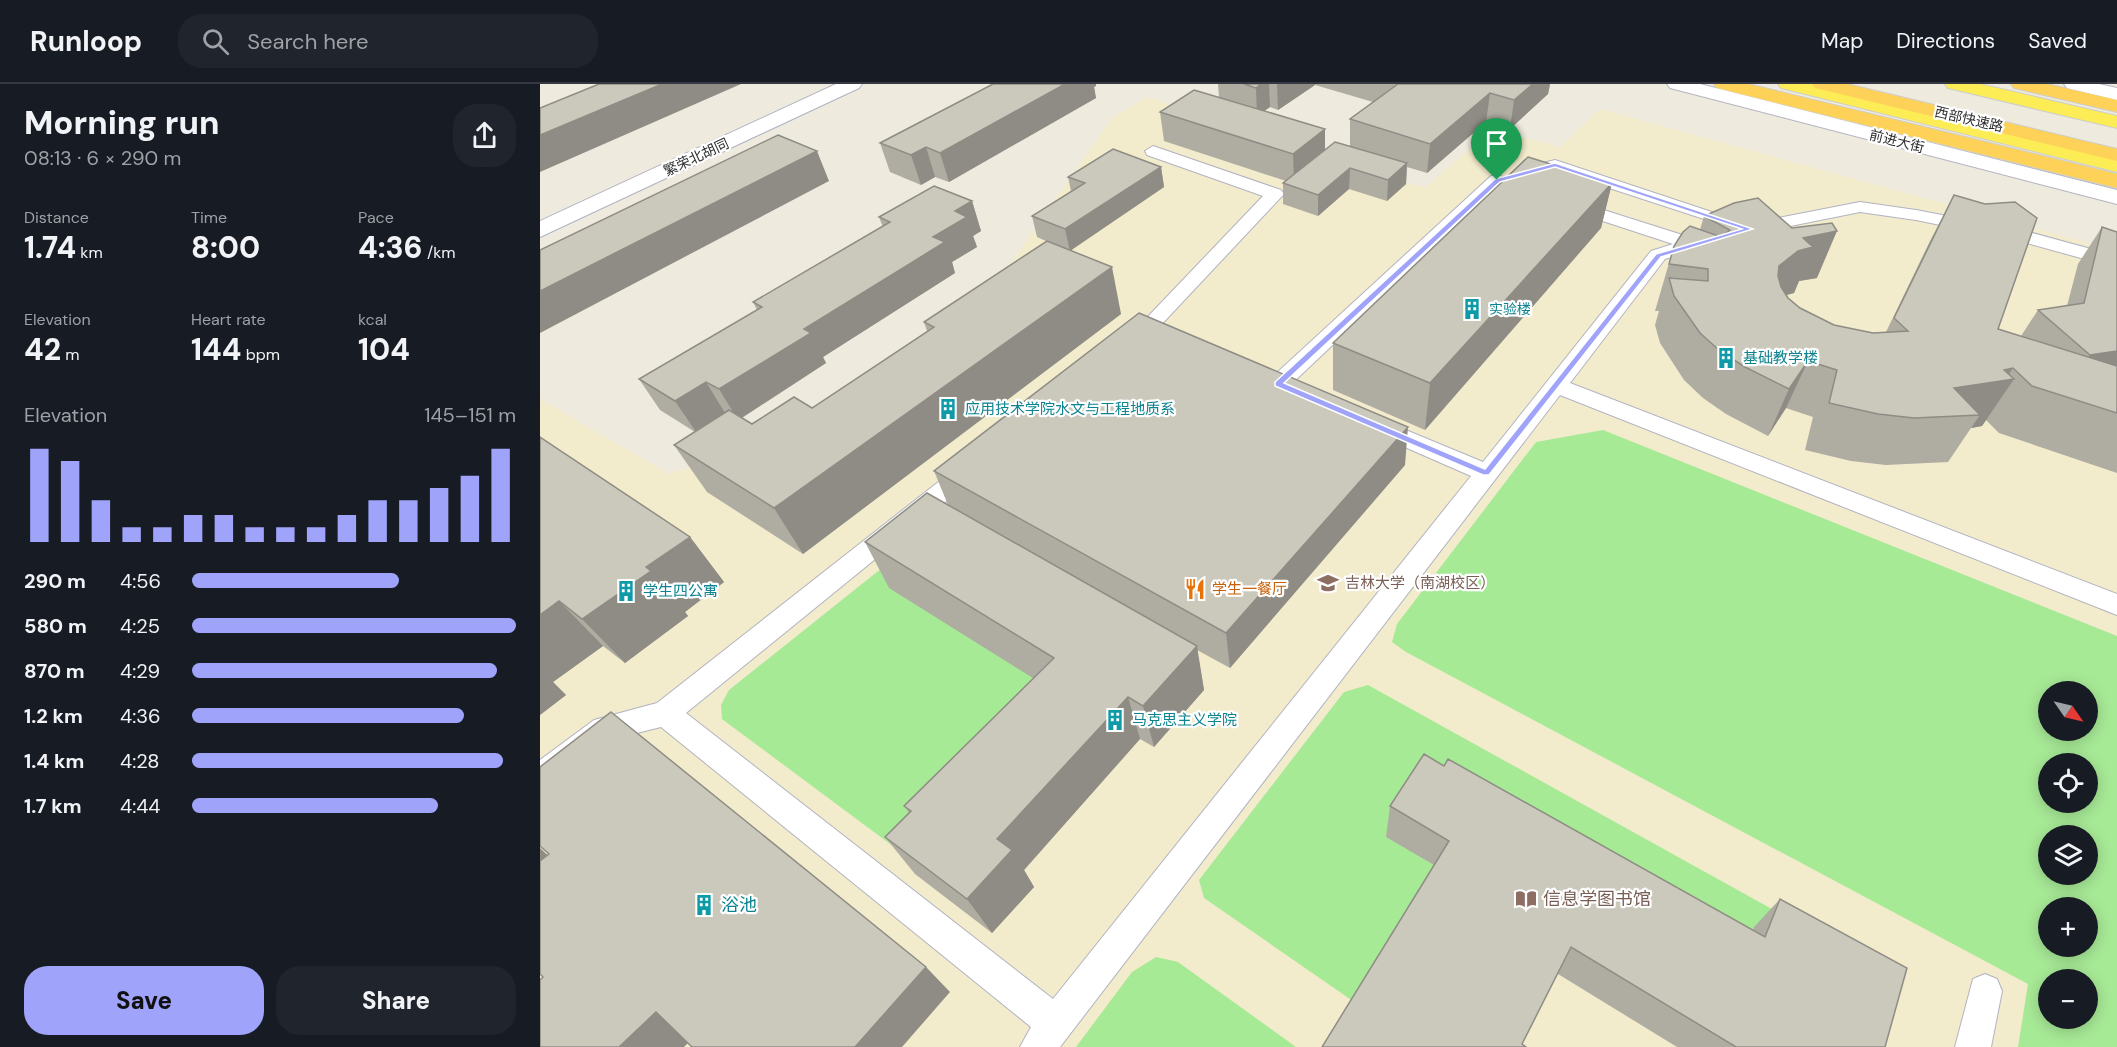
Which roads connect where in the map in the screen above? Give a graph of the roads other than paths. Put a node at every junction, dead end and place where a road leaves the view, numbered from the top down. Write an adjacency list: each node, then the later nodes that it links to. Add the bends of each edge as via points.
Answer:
1 (852, 84): 21 (main road, 繁荣北胡同)
2 (1677, 84): 19 (main road, 前进大街)
3 (1724, 84): 18 (highway)
4 (1788, 84): 16 (main road, 前进大街)
5 (1822, 84): 15 (highway, 西部快速路)
6 (1955, 84): 12 (main road)
7 (2021, 84): 11 (highway)
8 (2085, 85): 10 (main road)
9 (1933, 89): 13 (highway, 西部快速路)
10 (2117, 94)
11 (2117, 106)
12 (2117, 122)
13 (2117, 133)
14 (1153, 152): 24 (lane, via 1275,194 1138,336)
15 (2117, 155)
16 (2117, 165)
17 (1497, 180): 20 (lane, via 1555,165); 22 (lane); 26 (lane)
18 (2117, 181)
19 (2117, 197)
20 (1750, 229): 22 (lane); 23 (lane, via 1860,207 1916,214 2025,237)
21 (540, 230)
22 (1693, 245): 27 (lane, via 1658,255)
23 (2117, 262)
24 (1191, 347)
25 (1256, 375): 26 (lane)
26 (1278, 384): 28 (lane)
27 (1555, 386): 31 (lane); 32 (lane)
28 (1300, 393)
29 (1355, 417): 31 (lane)
30 (990, 454): 33 (lane)
31 (1486, 473): 36 (lane)
32 (2117, 606)
33 (665, 713): 34 (lane, via 604,729); 36 (lane)
34 (540, 778)
35 (1985, 991): 38 (lane)
36 (1056, 1024): 37 (lane)
37 (1038, 1047)
38 (1973, 1047)

